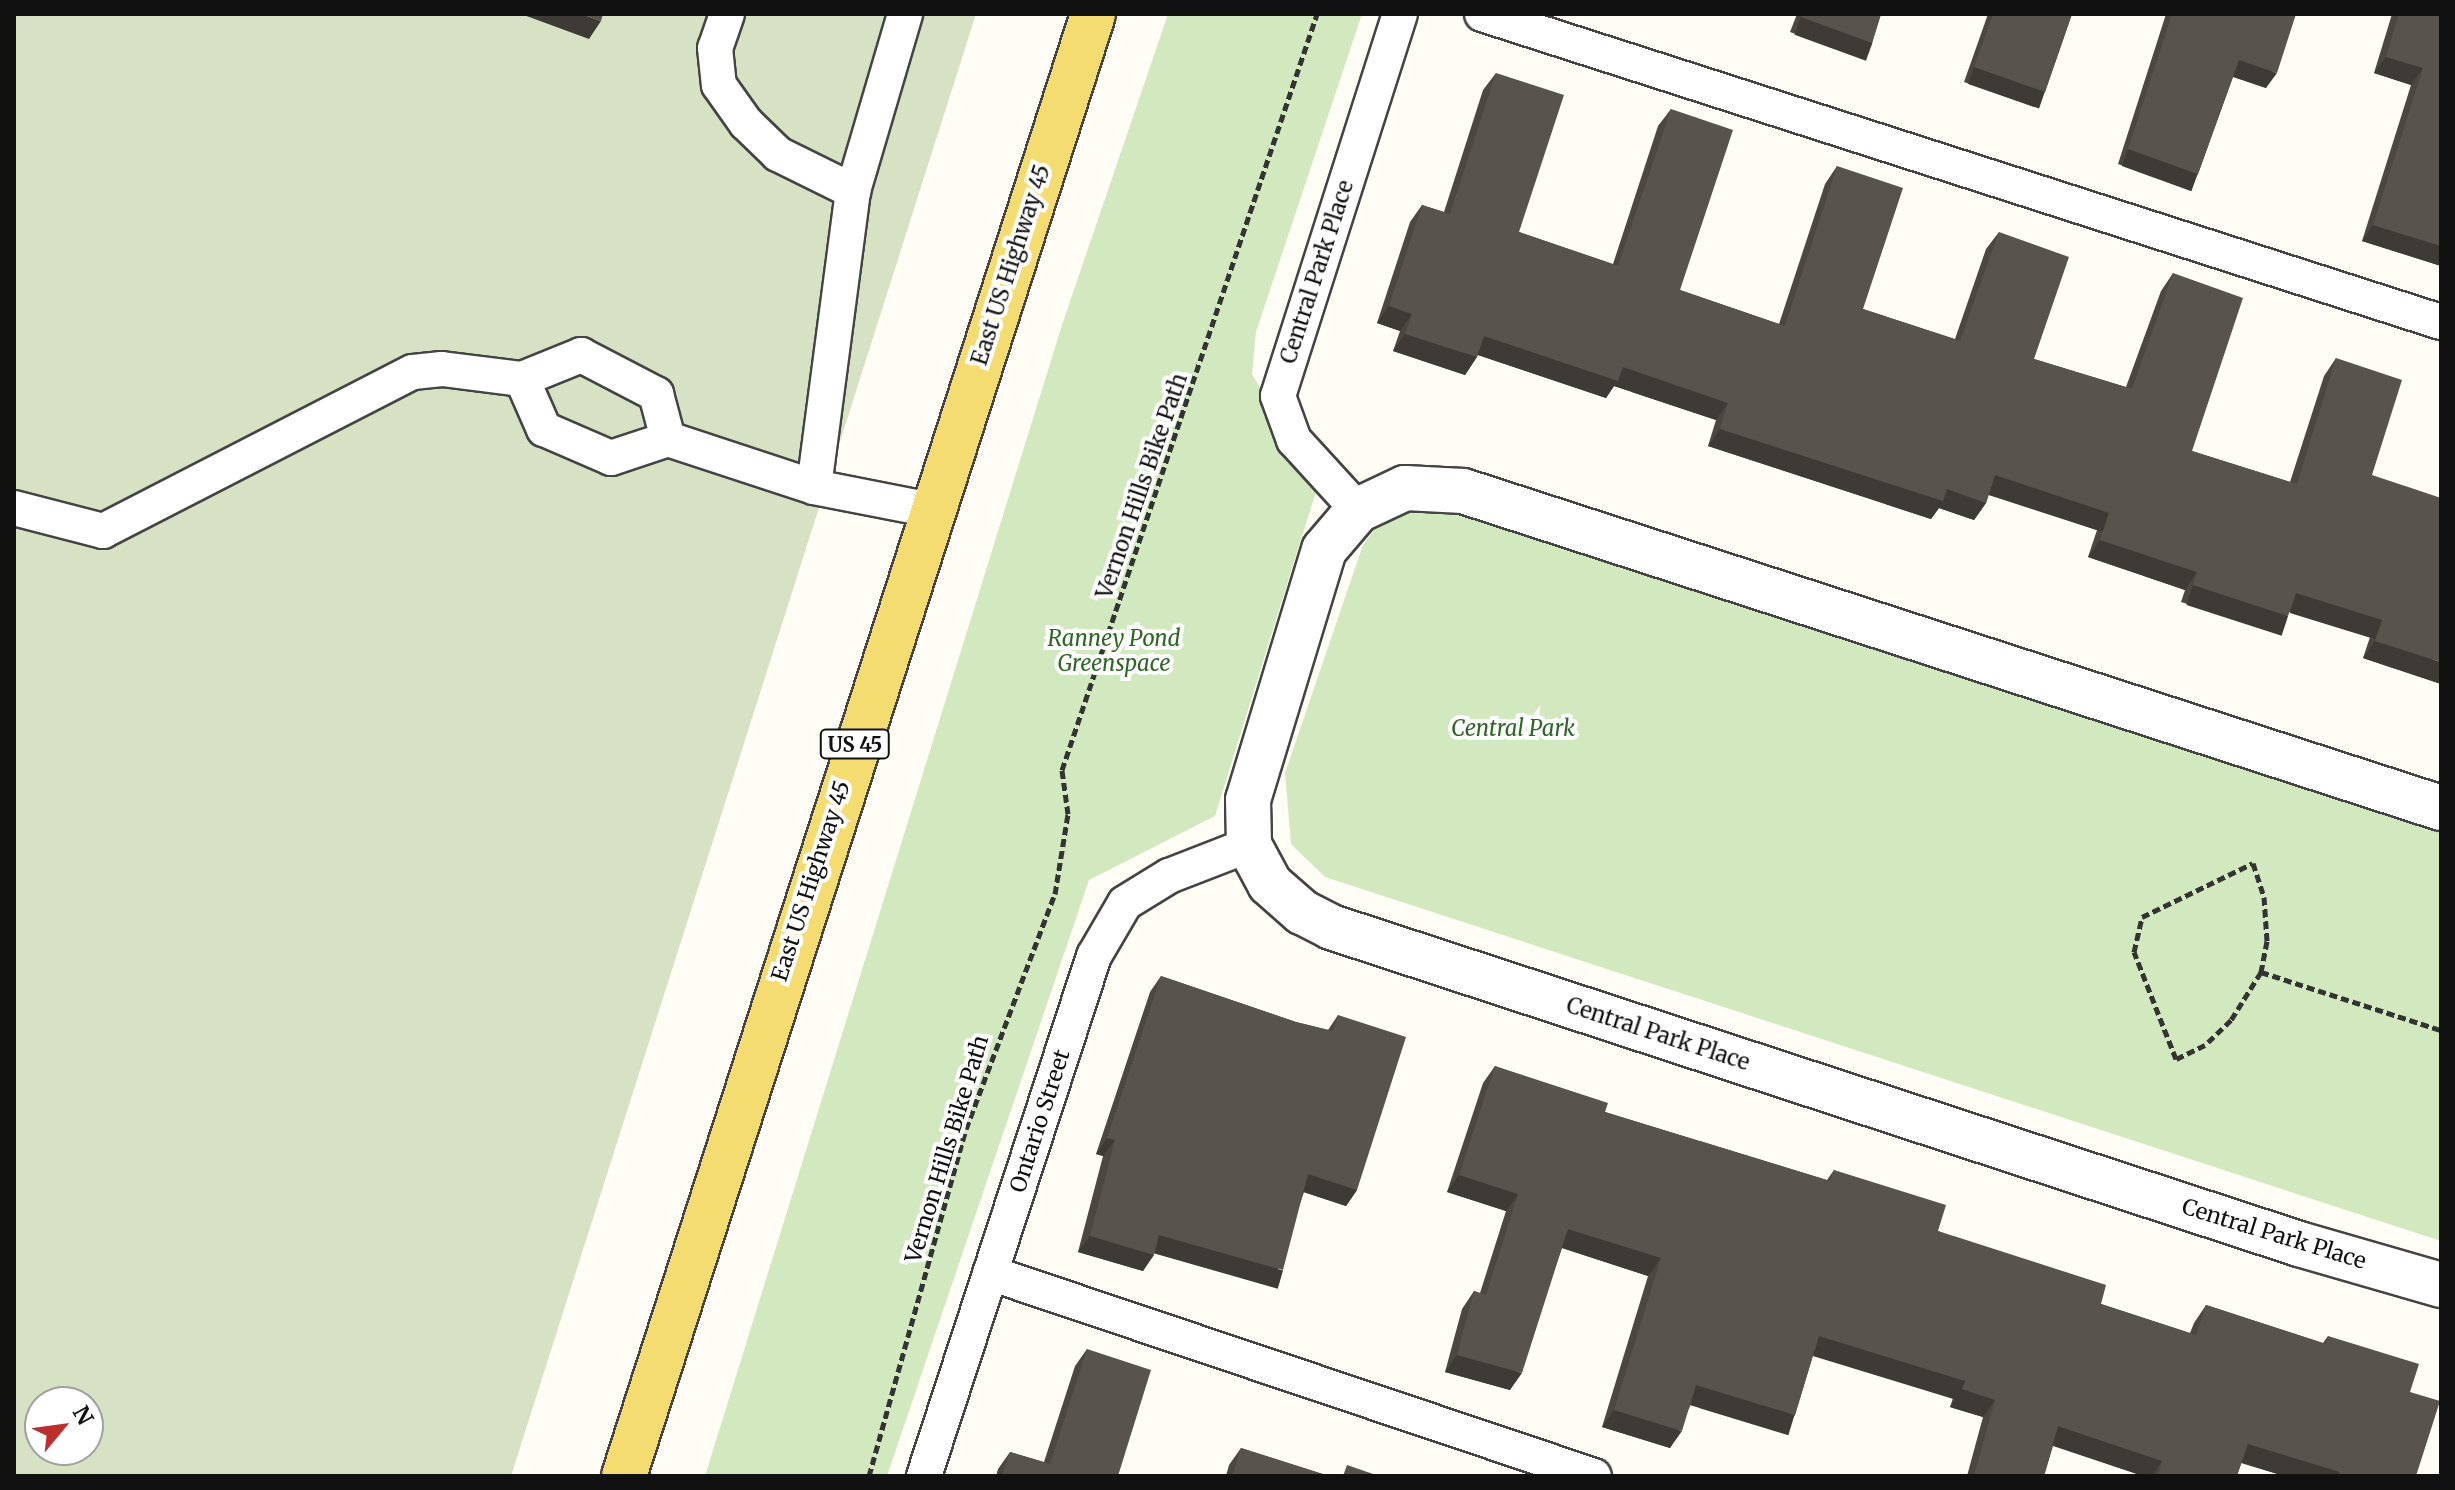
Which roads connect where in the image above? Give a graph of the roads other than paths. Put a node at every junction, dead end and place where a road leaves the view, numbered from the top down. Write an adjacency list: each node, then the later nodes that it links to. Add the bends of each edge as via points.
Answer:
1 (727, 14): 6 (lane, via 715,48 719,85 737,111 778,154)
2 (905, 14): 6 (lane)
3 (1093, 14): 12 (main road, East US Highway 45 / US 45)
4 (1400, 14): 13 (lane, Central Park Place, via 1278,396 1294,440)
5 (1482, 14): 7 (lane)
6 (853, 191): 10 (lane)
7 (2441, 322)
8 (522, 379): 9 (lane, via 544,429 611,458); 9 (lane, via 581,355 656,394); 11 (lane, via 442,369 413,372 103,531)
9 (668, 439): 10 (lane)
10 (814, 487): 12 (lane)
11 (14, 508)
12 (931, 510): 18 (main road, East US Highway 45 / US 45)
13 (1358, 510): 14 (street, Central Park Place, via 1405,488 1463,491); 15 (street, Central Park Place, via 1324,550 1248,800)
14 (2441, 808)
15 (1249, 845): 16 (lane, Ontario Street, via 1169,876 1125,903 1094,956); 17 (street, Central Park Place, via 1270,884 1331,927 2284,1239)
16 (990, 1273): 19 (lane, Ontario Street); 20 (lane)
17 (2441, 1285)
18 (624, 1476)
19 (924, 1476)
20 (1594, 1476)

